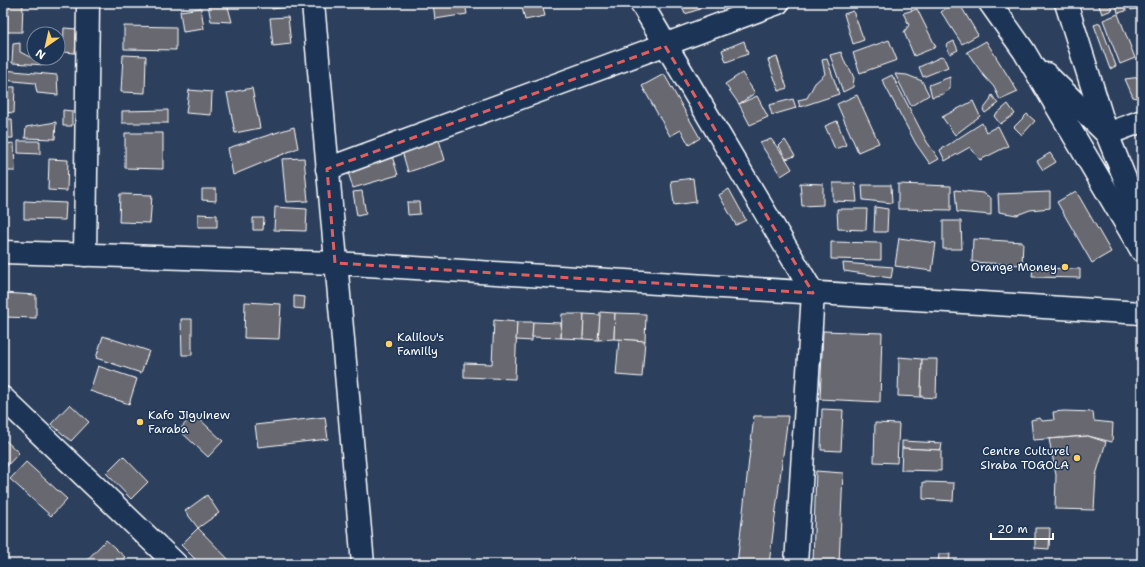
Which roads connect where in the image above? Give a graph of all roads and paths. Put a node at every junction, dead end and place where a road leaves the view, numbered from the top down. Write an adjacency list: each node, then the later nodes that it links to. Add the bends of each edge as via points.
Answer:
1 (88, 3): 15 (street)
2 (313, 3): 11 (street)
3 (641, 3): 7 (street)
4 (778, 3): 7 (street)
5 (990, 3): 8 (street)
6 (1066, 3): 10 (street)
7 (665, 46): 11 (street); 17 (street)
8 (1024, 51): 10 (street); 13 (street)
9 (1142, 121): 10 (street)
10 (1107, 134): 12 (street)
11 (327, 169): 16 (street)
12 (1142, 221)
13 (1142, 251)
14 (3, 252): 15 (street)
15 (86, 255): 16 (street)
16 (335, 263): 17 (street); 21 (street)
17 (813, 293): 18 (street); 22 (street)
18 (1142, 313)
19 (3, 398): 20 (street)
20 (176, 564)
21 (363, 564)
22 (796, 564)

